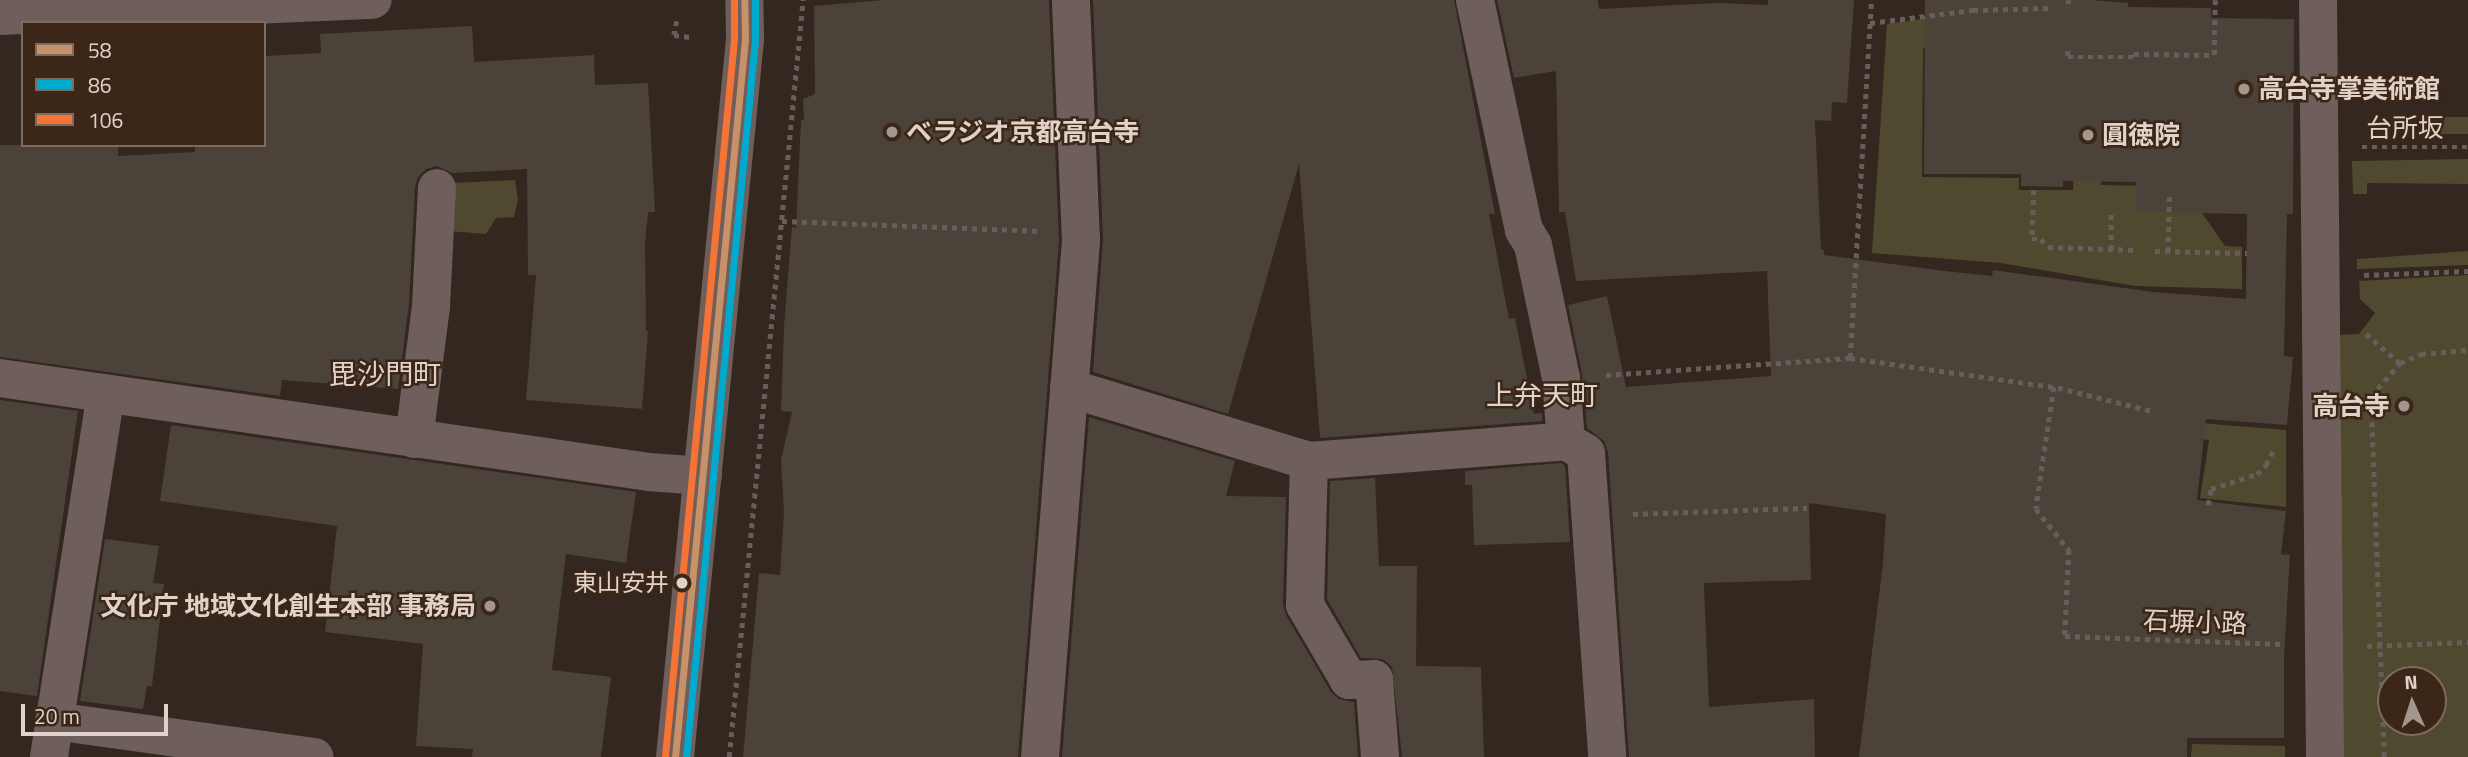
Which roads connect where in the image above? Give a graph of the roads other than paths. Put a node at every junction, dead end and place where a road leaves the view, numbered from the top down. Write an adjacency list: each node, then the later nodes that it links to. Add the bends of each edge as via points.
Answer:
1 (373, 0): 6 (street)
2 (744, 0): 14 (main road, via 745,38)
3 (1070, 0): 9 (street, via 1080,233)
4 (1475, 0): 12 (street, via 1561,378)
5 (2318, 0): 21 (street)
6 (0, 16)
7 (437, 188): 11 (street, via 431,306)
8 (0, 378): 10 (street)
9 (1069, 388): 13 (street); 18 (street)
10 (106, 394): 11 (street); 15 (street)
11 (414, 439): 14 (street)
12 (1566, 441): 13 (street); 20 (street, via 1586,453)
13 (1309, 461): 19 (street, via 1305,605 1349,680 1374,679)
14 (703, 476): 17 (main road)
15 (52, 739): 16 (street)
16 (315, 757)
17 (675, 757)
18 (1040, 757)
19 (1380, 757)
20 (1607, 757)
21 (2325, 757)

